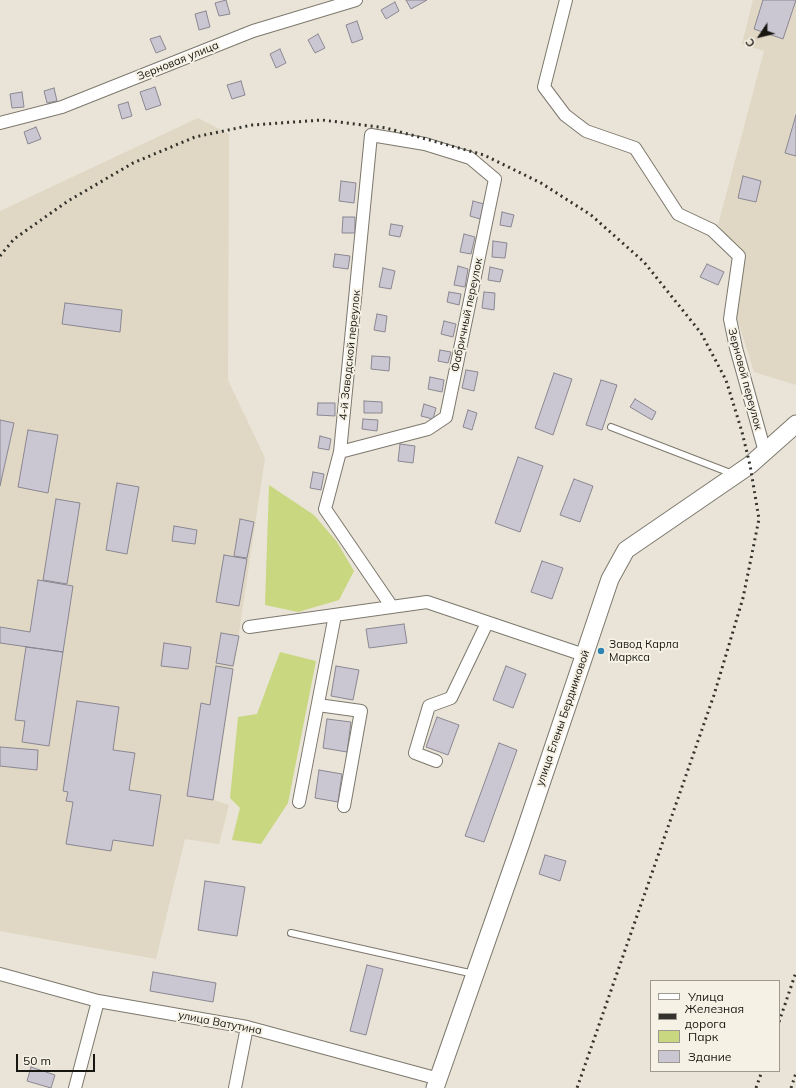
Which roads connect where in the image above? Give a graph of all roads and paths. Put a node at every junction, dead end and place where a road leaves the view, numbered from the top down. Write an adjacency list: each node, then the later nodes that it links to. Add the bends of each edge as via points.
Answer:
1 (356, 0): 3 (street, Зерновая улица, via 252,31 62,107)
2 (566, 0): 8 (street, Зерновой переулок, via 544,87 565,115 586,131 635,148 678,214 712,230 739,256 730,319)
3 (0, 123)
4 (425, 144): 7 (street, 4-й Заводской переулок, via 372,135); 7 (street, Фабричный переулок, via 470,158 495,179 446,417 428,429)
5 (796, 424): 8 (street, улица Елены Бердниковой)
6 (611, 427): 9 (lane)
7 (340, 452): 10 (street, 4-й Заводской переулок, via 325,509)
8 (765, 452): 9 (street, улица Елены Бердниковой)
9 (735, 475): 14 (street, улица Елены Бердниковой, via 626,550 610,579)
10 (392, 607): 11 (street); 12 (street, via 427,602)
11 (335, 615): 13 (street); 15 (street)
12 (487, 623): 14 (street); 16 (street, via 451,698 429,706 415,753)
13 (249, 627)
14 (584, 655): 21 (street, улица Елены Бердниковой)
15 (318, 705): 17 (street); 18 (street, via 362,711)
16 (436, 761)
17 (299, 802)
18 (344, 806)
19 (291, 933): 21 (lane)
20 (0, 974): 22 (street, улица Ватутина)
21 (476, 974): 24 (street, улица Елены Бердниковой)
22 (98, 1001): 23 (street, улица Ватутина); 25 (street)
23 (247, 1027): 24 (street, улица Ватутина); 26 (street)
24 (437, 1084)
25 (75, 1088)
26 (235, 1088)

